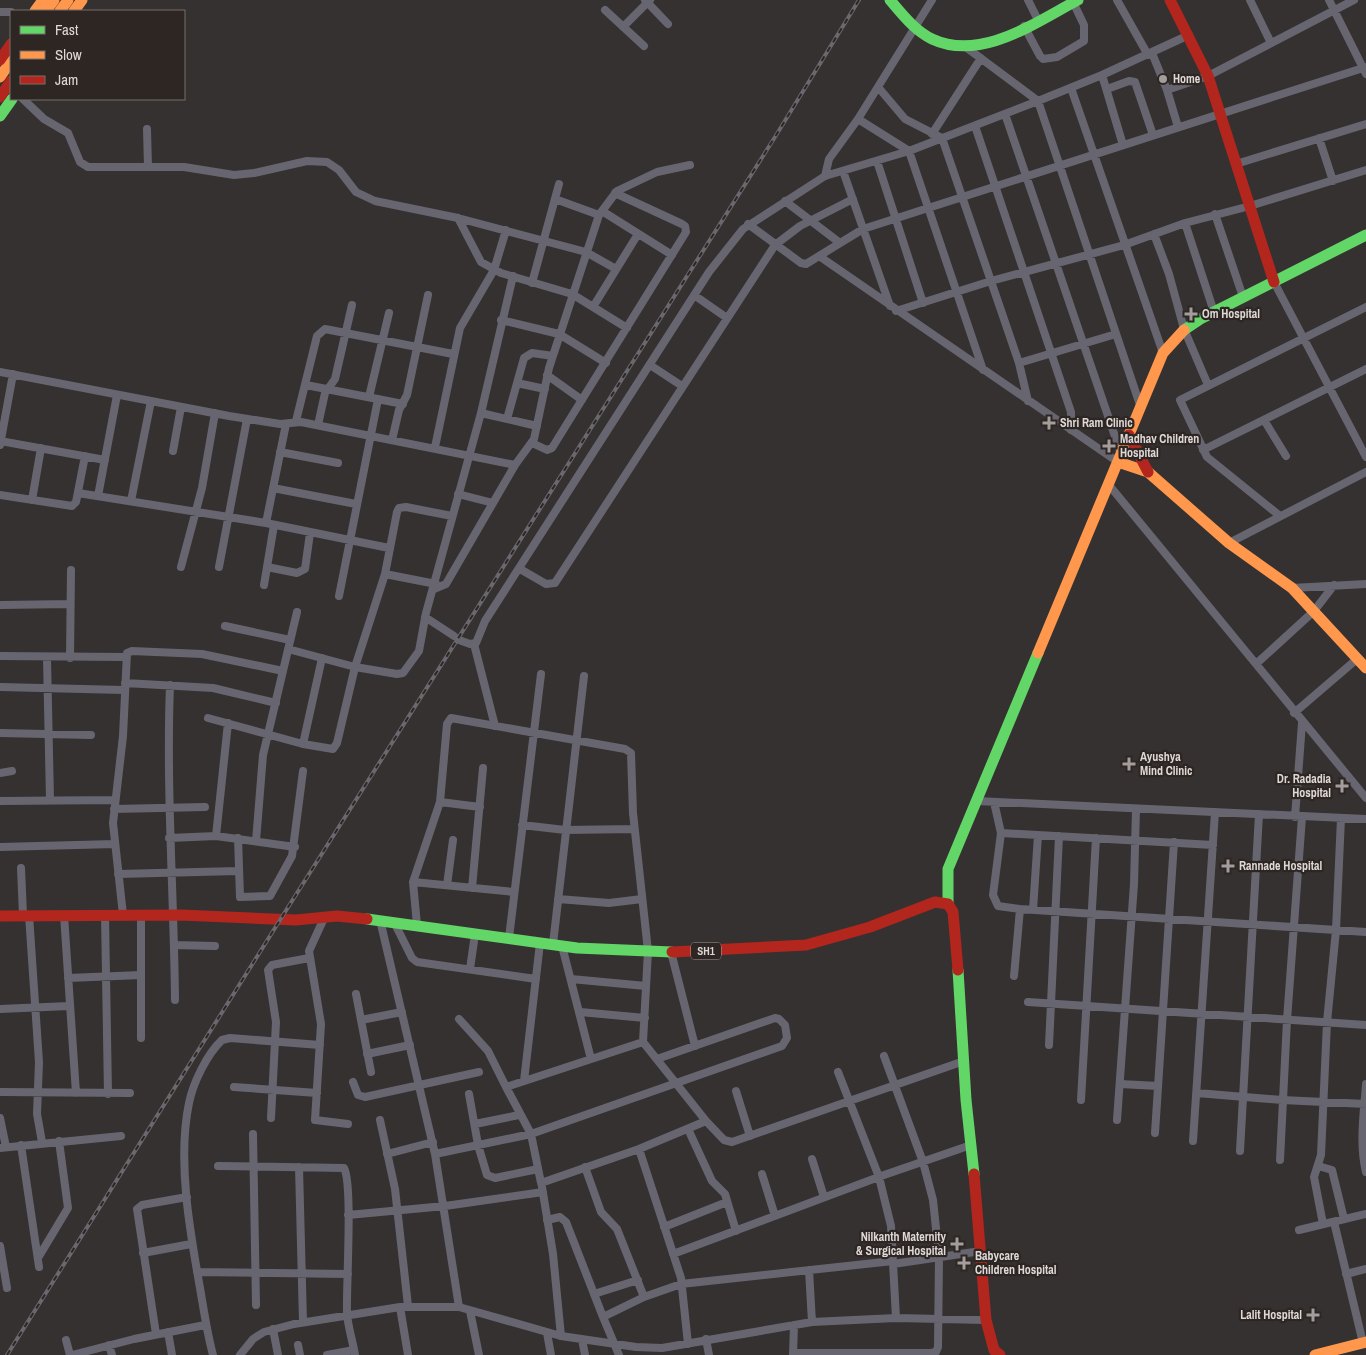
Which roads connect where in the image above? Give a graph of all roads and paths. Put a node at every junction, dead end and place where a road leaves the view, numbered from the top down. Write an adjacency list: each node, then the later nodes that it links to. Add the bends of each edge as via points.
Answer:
1 (890, 0): 17 (main road)
2 (932, 0): 17 (street)
3 (1028, 0): 13 (street)
4 (1117, 0): 23 (street)
5 (1170, 0): 18 (main road)
6 (1250, 0): 19 (street)
7 (1329, 0): 11 (street)
8 (1354, 0): 11 (street)
9 (648, 1): 14 (street); 16 (street)
10 (1076, 1): 13 (main road); 15 (street, via 1084,25 1084,41 1056,57 1040,56)
11 (1334, 9): 19 (street); 27 (street)
12 (605, 10): 16 (street)
13 (1038, 20): 15 (main road)
14 (668, 24)
15 (1024, 26): 22 (main road, via 999,39)
16 (624, 27): 21 (street)
17 (916, 28): 22 (main road, via 940,43); 32 (street)
18 (1188, 35): 23 (street); 29 (main road)
19 (1271, 43): 29 (street)
20 (10, 45): 25 (main road)
21 (644, 46)
22 (967, 48): 24 (street)
23 (1150, 54): 28 (street); 35 (street)
24 (981, 58): 39 (street); 48 (street)
25 (0, 60)
26 (10, 62): 30 (main road)
27 (1365, 70): 40 (street)
28 (1102, 75): 33 (street); 34 (street)
29 (1208, 76): 35 (street); 40 (main road)
30 (0, 77)
31 (10, 82): 36 (main road)
32 (878, 87): 43 (street); 48 (street, via 905,119)
33 (1071, 88): 39 (street); 54 (street)
34 (1107, 89): 49 (street, via 1135,82); 52 (street)
35 (1167, 90): 46 (street)
36 (0, 97)
37 (11, 100): 42 (main road)
38 (23, 100): 59 (street, via 44,119 68,133 84,166)
39 (1038, 101): 41 (street); 58 (street)
40 (1220, 113): 46 (street); 56 (main road)
41 (1005, 114): 45 (street); 63 (street)
42 (0, 116)
43 (858, 120): 53 (street); 62 (street, via 829,160)
44 (1366, 124): 51 (street)
45 (975, 126): 50 (street); 66 (street)
46 (1178, 127): 49 (street)
47 (147, 129): 59 (street)
48 (932, 134): 50 (street)
49 (1153, 135): 52 (street)
50 (942, 138): 53 (street); 68 (street)
51 (1319, 138): 56 (street); 64 (street)
52 (1123, 146): 54 (street)
53 (910, 151): 55 (street); 73 (street)
54 (1094, 155): 58 (street); 89 (street)
55 (877, 161): 61 (street); 77 (street)
56 (1236, 164): 72 (main road)
57 (690, 165): 67 (street, via 657,172)
58 (1060, 166): 63 (street); 92 (street)
59 (148, 167): 76 (street, via 184,167 234,174 313,161 327,162 356,192 375,201)
60 (1366, 170): 64 (street)
61 (842, 171): 62 (street); 69 (street)
62 (824, 176): 71 (street)
63 (1026, 177): 66 (street); 94 (street)
64 (1332, 181): 72 (street)
65 (559, 184): 70 (street)
66 (995, 187): 68 (street); 97 (street)
67 (615, 193): 74 (street); 91 (street, via 685,226 684,235)
68 (963, 197): 73 (street); 100 (street)
69 (852, 199): 78 (street); 81 (street)
70 (555, 200): 74 (street); 86 (street)
71 (785, 201): 78 (street); 80 (street)
72 (1250, 206): 75 (street); 101 (main road)
73 (929, 209): 77 (street); 102 (street)
74 (600, 213): 83 (street); 90 (street)
75 (1215, 214): 79 (street); 106 (street)
76 (458, 218): 82 (street); 96 (street, via 478,260)
77 (897, 219): 81 (street); 107 (street)
78 (811, 220): 87 (street); 88 (street)
79 (1185, 223): 84 (street); 112 (street)
80 (748, 224): 88 (street); 105 (street)
81 (863, 229): 87 (street); 111 (street)
82 (506, 230): 86 (street); 96 (street)
83 (638, 234): 91 (street); 95 (street)
84 (1154, 234): 89 (street); 117 (street)
85 (1366, 234): 101 (main road)
86 (544, 241): 90 (street); 99 (street)
87 (840, 243): 93 (street)
88 (775, 245): 93 (street, via 801,263); 114 (street)
89 (1124, 245): 92 (street); 126 (street)
90 (586, 252): 95 (street); 103 (street)
91 (672, 255): 116 (street)
92 (1089, 255): 94 (street); 120 (street)
93 (819, 256): 111 (street)
94 (1055, 264): 97 (street); 123 (street)
95 (616, 269): 109 (street)
96 (494, 270): 98 (street); 127 (street, via 462,324)
97 (1023, 272): 100 (street); 125 (street)
98 (513, 276): 99 (street); 115 (street)
99 (532, 282): 103 (street)
100 (991, 282): 102 (street); 129 (street)
101 (1274, 282): 106 (main road); 121 (street)
102 (957, 293): 107 (street); 133 (street)
103 (572, 294): 109 (street); 119 (street)
104 (428, 295): 124 (street)
105 (694, 295): 114 (street); 131 (street)
106 (1243, 297): 112 (main road)
107 (923, 303): 111 (street)
108 (352, 305): 118 (street)
109 (593, 307): 116 (street)
110 (1366, 307): 121 (street)
111 (893, 308): 133 (street)
112 (1214, 312): 117 (main road)
113 (389, 313): 122 (street)
114 (727, 318): 140 (street)
115 (502, 320): 119 (street); 154 (street)
116 (627, 328): 130 (street)
117 (1184, 329): 126 (main road); 139 (street)
118 (346, 332): 122 (street); 138 (street, via 325,329 317,336); 142 (street, via 335,379)
119 (559, 334): 128 (street); 130 (street)
120 (1116, 334): 123 (street); 152 (street)
121 (1304, 338): 139 (street); 141 (street)
122 (382, 340): 124 (street); 145 (street)
123 (1082, 343): 125 (street); 177 (street)
124 (417, 347): 127 (street); 150 (street)
125 (1051, 353): 129 (street); 162 (street, via 1071,412)
126 (1163, 353): 152 (main road)
127 (453, 354): 168 (street)
128 (553, 356): 136 (street); 137 (street, via 528,354)
129 (1019, 362): 149 (street)
130 (606, 364): 147 (street)
131 (650, 365): 140 (street); 205 (street)
132 (1366, 369): 141 (street)
133 (983, 370): 149 (street)
134 (0, 372): 135 (street)
135 (13, 374): 144 (street); 166 (street)
136 (547, 375): 143 (street); 147 (street)
137 (517, 383): 143 (street); 156 (street)
138 (306, 385): 142 (street); 158 (street)
139 (1208, 385): 170 (street, via 1182,398 1179,403)
140 (682, 386): 205 (street, via 555,583 546,584)
141 (1330, 387): 157 (street); 176 (street)
142 (327, 389): 145 (street); 160 (street)
143 (545, 389): 161 (street)
144 (117, 395): 148 (street); 178 (street)
145 (369, 397): 146 (street)
146 (378, 399): 150 (street); 163 (street)
147 (582, 400): 167 (street, via 552,448 547,450)
148 (151, 401): 151 (street); 190 (street)
149 (1028, 401): 162 (street)
150 (403, 404): 165 (street)
151 (181, 407): 153 (street); 171 (street)
152 (1141, 408): 164 (main road)
153 (215, 413): 155 (street); 193 (street)
154 (481, 413): 156 (street); 173 (street)
155 (246, 419): 159 (street); 196 (street)
156 (507, 419): 161 (street)
157 (1264, 420): 170 (street); 175 (street)
158 (296, 421): 159 (street); 160 (street)
159 (286, 424): 172 (street)
160 (318, 425): 163 (street)
161 (537, 426): 167 (street)
162 (1072, 430): 177 (street)
163 (370, 436): 165 (street); 191 (street)
164 (1129, 436): 177 (main road); 181 (main road)
165 (392, 440): 168 (street)
166 (0, 443): 169 (street)
167 (532, 443): 180 (street)
168 (435, 447): 173 (street)
169 (41, 448): 174 (street); 189 (street)
170 (1203, 450): 195 (street, via 1207,457)
171 (173, 451)
172 (280, 452): 179 (street); 184 (street)
173 (469, 454): 180 (street); 186 (street)
174 (85, 456): 178 (street); 185 (street)
175 (1286, 456)
176 (1366, 457)
177 (1120, 458): 181 (main road); 183 (main road)
178 (105, 460): 188 (street)
179 (338, 463)
180 (515, 464): 192 (street)
181 (1148, 472): 200 (main road)
182 (1366, 472): 195 (street)
183 (1109, 485): 229 (street); 260 (main road)
184 (273, 488): 191 (street); 197 (street)
185 (78, 492): 188 (street); 189 (street, via 72,506)
186 (458, 494): 192 (street); 194 (street)
187 (0, 495): 189 (street)
188 (98, 496): 190 (street)
189 (32, 500)
190 (131, 501): 193 (street)
191 (356, 504): 199 (street)
192 (493, 504): 211 (street, via 446,584)
193 (196, 511): 196 (street); 202 (street)
194 (452, 516): 201 (street, via 402,507 397,512); 211 (street)
195 (1280, 516): 200 (street)
196 (229, 517): 197 (street); 203 (street)
197 (270, 524): 198 (street); 204 (street)
198 (310, 533): 199 (street); 204 (street, via 307,564 302,571)
199 (350, 540): 201 (street); 213 (street)
200 (1229, 542): 212 (main road)
201 (389, 548): 207 (street)
202 (181, 567)
203 (219, 567)
204 (267, 567): 209 (street)
205 (520, 569): 221 (street)
206 (70, 570): 214 (street)
207 (385, 574): 211 (street); 230 (street)
208 (1366, 584): 210 (street)
209 (264, 585)
210 (1334, 585): 212 (street); 216 (street)
211 (435, 586): 218 (street)
212 (1292, 588): 216 (main road)
213 (339, 596)
214 (70, 604): 215 (street); 226 (street)
215 (0, 605)
216 (1314, 611): 228 (main road); 229 (street)
217 (297, 612): 220 (street)
218 (425, 618): 221 (street, via 457,638); 230 (street, via 417,654 403,673)
219 (224, 626): 220 (street)
220 (290, 640): 222 (street)
221 (476, 640): 244 (street)
222 (288, 649): 227 (street); 232 (street)
223 (0, 656): 225 (street)
224 (126, 657): 226 (street); 232 (street, via 132,651 202,654); 238 (street)
225 (47, 658): 226 (street); 237 (street)
226 (70, 658)
227 (322, 658): 230 (street); 251 (street)
228 (1357, 659): 231 (main road); 240 (street)
229 (1256, 664): 240 (street)
230 (356, 667): 251 (street, via 336,746 328,750)
231 (1366, 668)
232 (283, 671): 239 (street)
233 (541, 674): 248 (street)
234 (584, 676): 250 (street)
235 (170, 685): 238 (street); 239 (street, via 214,688); 264 (street)
236 (0, 686): 237 (street)
237 (48, 687): 238 (street); 246 (street)
238 (124, 687): 258 (street, via 123,736)
239 (276, 703): 247 (street)
240 (1294, 713): 243 (street)
241 (208, 718): 242 (street)
242 (228, 723): 247 (street); 278 (street)
243 (1302, 723): 256 (street); 270 (street)
244 (495, 726): 248 (street); 261 (street, via 454,718 449,720)
245 (0, 733): 246 (street)
246 (49, 734): 249 (street); 257 (street)
247 (267, 734): 251 (street); 283 (street, via 260,774)
248 (533, 734): 250 (street); 273 (street)
249 (91, 735)
250 (576, 741): 274 (street, via 625,749 631,754); 275 (street)
251 (303, 744)
252 (483, 768): 265 (street)
253 (303, 771): 290 (street)
254 (0, 772): 255 (street)
255 (12, 772)
256 (1366, 798)
257 (50, 800): 258 (street); 259 (street)
258 (115, 800): 267 (street)
259 (0, 801)
260 (977, 801): 262 (street); 301 (main road, via 948,869)
261 (440, 802): 265 (street); 295 (street)
262 (994, 802): 266 (street); 276 (street)
263 (205, 806): 264 (street)
264 (169, 807): 267 (street); 280 (street)
265 (480, 807): 297 (street)
266 (1136, 808): 268 (street); 285 (street)
267 (114, 809): 287 (street)
268 (1215, 812): 269 (street); 288 (street)
269 (1258, 814): 270 (street); 319 (street)
270 (1298, 817): 271 (street); 321 (street)
271 (1341, 818): 272 (street); 322 (street)
272 (1366, 819)
273 (522, 825): 275 (street); 298 (street)
274 (634, 829): 275 (street); 300 (street)
275 (565, 830): 299 (street)
276 (1001, 833): 277 (street); 302 (street, via 994,901 998,906)
277 (1038, 835): 279 (street); 303 (street)
278 (216, 836): 280 (street); 281 (street)
279 (1058, 836): 282 (street); 304 (street)
280 (169, 838): 293 (street)
281 (238, 838): 283 (street); 292 (street)
282 (1096, 838): 285 (street); 305 (street)
283 (256, 840): 290 (street)
284 (452, 840): 296 (street)
285 (1135, 840): 286 (street); 314 (street)
286 (1174, 842): 288 (street); 315 (street)
287 (114, 844): 289 (street); 294 (street)
288 (1213, 845): 318 (street)
289 (0, 847)
290 (295, 847): 292 (street, via 270,896 240,897)
291 (22, 868): 306 (street)
292 (238, 871): 293 (street)
293 (170, 872): 294 (street); 312 (street)
294 (118, 874): 309 (street)
295 (413, 882): 296 (street); 320 (street)
296 (447, 885): 297 (street)
297 (472, 888): 298 (street)
298 (514, 892): 325 (street)
299 (558, 899): 300 (street, via 609,903); 328 (street)
300 (642, 899): 330 (street)
301 (948, 904): 331 (main road, SH1, via 935,902 870,927 806,945); 372 (main road, via 953,912 956,941)
302 (1020, 909): 303 (street); 336 (street)
303 (1033, 910): 304 (street)
304 (1055, 911): 305 (street); 344 (street)
305 (1092, 913): 314 (street); 346 (street)
306 (26, 915): 307 (main road, SH1); 310 (main road, SH1); 347 (street)
307 (64, 915): 308 (main road, SH1); 337 (street)
308 (105, 915): 309 (main road, SH1); 335 (street)
309 (123, 915): 311 (main road, SH1)
310 (0, 916)
311 (141, 916): 312 (main road, SH1); 334 (street)
312 (174, 916): 313 (main road, SH1, via 296,920); 327 (street)
313 (325, 916): 316 (main road, SH1); 332 (street, via 310,944)
314 (1132, 916): 315 (street); 349 (street)
315 (1170, 918): 318 (street); 352 (street)
316 (380, 920): 317 (main road, SH1); 350 (street)
317 (394, 922): 320 (main road, SH1); 333 (street, via 414,961)
318 (1208, 922): 319 (street); 353 (street)
319 (1252, 924): 321 (street); 355 (street)
320 (418, 925): 324 (main road, SH1)
321 (1294, 927): 322 (street); 358 (street)
322 (1336, 930): 323 (street); 359 (street)
323 (1366, 932)
324 (475, 934): 325 (main road, SH1); 333 (street)
325 (509, 938): 326 (main road, SH1)
326 (540, 943): 328 (main road, SH1); 338 (street)
327 (174, 945): 329 (street); 342 (street)
328 (557, 945): 330 (main road, SH1); 339 (street)
329 (215, 946)
330 (648, 952): 331 (main road, SH1); 340 (street)
331 (671, 952): 367 (street)
332 (309, 958): 362 (street, via 268,967); 364 (street, via 321,1024)
333 (470, 969): 338 (street)
334 (141, 975): 335 (street); 361 (street)
335 (106, 976): 337 (street); 394 (street)
336 (1014, 976)
337 (68, 978): 345 (street)
338 (536, 978): 376 (street)
339 (571, 979): 340 (street); 351 (street)
340 (646, 986): 354 (street)
341 (356, 994): 357 (street)
342 (175, 1000)
343 (1028, 1002): 344 (street)
344 (1051, 1004): 346 (street); 366 (street)
345 (69, 1006): 347 (street); 390 (street)
346 (1086, 1006): 349 (street); 397 (street)
347 (34, 1007): 348 (street); 389 (street)
348 (0, 1009)
349 (1125, 1010): 352 (street); 380 (street)
350 (402, 1012): 357 (street); 365 (street)
351 (580, 1012): 354 (street); 370 (street)
352 (1163, 1012): 353 (street); 383 (street)
353 (1202, 1015): 355 (street); 393 (street)
354 (645, 1018): 363 (street)
355 (1246, 1018): 358 (street); 396 (street)
356 (459, 1019): 385 (street, via 488,1051)
357 (361, 1020): 368 (street)
358 (1287, 1020): 359 (street); 398 (street)
359 (1327, 1022): 360 (street); 400 (street)
360 (1366, 1025)
361 (141, 1038)
362 (276, 1042): 364 (street); 386 (street); 442 (street, via 222,1040 208,1061 189,1103)
363 (644, 1042): 370 (street); 371 (street)
364 (320, 1045): 392 (street)
365 (410, 1045): 368 (street); 382 (street)
366 (1049, 1045)
367 (694, 1046): 371 (street); 378 (street, via 775,1018 783,1021 787,1038 782,1046)
368 (367, 1054): 373 (street)
369 (884, 1056): 379 (street)
370 (591, 1059): 376 (street)
371 (657, 1059): 378 (street)
372 (964, 1061): 379 (street); 422 (main road)
373 (371, 1072)
374 (479, 1072): 382 (street)
375 (838, 1072): 399 (street)
376 (524, 1081): 385 (street)
377 (353, 1082): 382 (street, via 358,1095 366,1097)
378 (676, 1084): 407 (street); 413 (street)
379 (895, 1084): 399 (street); 430 (street)
380 (1120, 1084): 383 (street); 406 (street)
381 (1366, 1084): 401 (street)
382 (419, 1085): 419 (street)
383 (1158, 1086): 411 (street)
384 (234, 1087): 386 (street)
385 (506, 1087): 402 (street)
386 (273, 1090): 392 (street); 404 (street)
387 (736, 1091): 415 (street)
388 (0, 1092): 389 (street)
389 (38, 1093): 390 (street); 418 (street, via 37,1114)
390 (76, 1093): 394 (street)
391 (130, 1093): 394 (street)
392 (317, 1093): 408 (street, via 315,1120)
393 (1197, 1093): 396 (street); 417 (street)
394 (108, 1094)
395 (469, 1094): 409 (street)
396 (1242, 1097): 398 (street); 425 (street)
397 (1081, 1100)
398 (1282, 1100): 400 (street); 429 (street)
399 (849, 1101): 415 (street); 439 (street)
400 (1325, 1101): 401 (street); 433 (street)
401 (1365, 1104): 437 (street, via 1362,1157)
402 (519, 1115): 409 (street); 413 (street)
403 (0, 1118): 423 (street)
404 (271, 1118)
405 (380, 1120): 426 (street)
406 (1118, 1120)
407 (706, 1121): 410 (street); 415 (street, via 728,1142)
408 (348, 1124)
409 (475, 1124): 421 (street)
410 (688, 1128): 424 (street); 444 (street, via 712,1181 722,1190)
411 (1155, 1133)
412 (253, 1134): 432 (street)
413 (531, 1134): 421 (street); 436 (street)
414 (121, 1136): 416 (street)
415 (750, 1136)
416 (59, 1141): 418 (street); 420 (street, via 68,1208 38,1263)
417 (1193, 1141)
418 (42, 1142): 420 (street)
419 (433, 1142): 426 (street); 427 (street)
420 (21, 1145): 423 (street)
421 (478, 1145): 427 (street); 436 (street, via 490,1177)
422 (971, 1145): 430 (street); 459 (main road)
423 (3, 1148)
424 (639, 1149): 435 (street); 454 (street)
425 (1240, 1151)
426 (387, 1154): 446 (street)
427 (435, 1154): 445 (street)
428 (812, 1159): 443 (street)
429 (1280, 1160)
430 (923, 1162): 439 (street); 462 (street, via 933,1200)
431 (218, 1166): 432 (street)
432 (255, 1166): 434 (street); 467 (street)
433 (1318, 1166): 450 (street, via 1332,1170); 453 (street, via 1314,1181)
434 (299, 1167): 448 (street, via 344,1168); 468 (street)
435 (586, 1167): 440 (street); 471 (street, via 601,1212 617,1229)
436 (538, 1168): 440 (street)
437 (1366, 1172)
438 (762, 1174): 449 (street)
439 (878, 1177): 443 (street); 463 (street, via 891,1226)
440 (541, 1183): 441 (street)
441 (543, 1192): 445 (street); 451 (street)
442 (187, 1196): 457 (street); 460 (street, via 139,1206 137,1213)
443 (824, 1197): 449 (street)
444 (727, 1202): 454 (street); 456 (street)
445 (445, 1206): 446 (street); 478 (street)
446 (397, 1210): 448 (street); 477 (street)
447 (1366, 1214): 450 (street)
448 (348, 1215): 469 (street)
449 (775, 1216): 456 (street)
450 (1344, 1219): 452 (street)
451 (547, 1220): 474 (street, via 560,1217 566,1222); 493 (street)
452 (1334, 1222): 453 (street); 470 (street)
453 (1322, 1224): 455 (street)
454 (664, 1226): 461 (street)
455 (1299, 1230)
456 (736, 1231): 461 (street)
457 (191, 1244): 460 (street); 466 (street)
458 (0, 1246): 473 (street)
459 (981, 1251): 462 (street); 484 (main road)
460 (143, 1253): 492 (street)
461 (673, 1254): 472 (street)
462 (939, 1257): 463 (street); 483 (street)
463 (893, 1262): 465 (street); 482 (street)
464 (1366, 1269): 470 (street)
465 (809, 1270): 472 (street); 486 (street)
466 (197, 1272): 467 (street); 487 (street)
467 (256, 1273): 468 (street); 476 (street)
468 (302, 1273): 469 (street); 485 (street)
469 (348, 1274): 480 (street)
470 (1346, 1274): 497 (street)
471 (638, 1280): 474 (street); 475 (street)
472 (681, 1284): 475 (street); 499 (street)
473 (7, 1288)
474 (594, 1294): 481 (street)
475 (644, 1297): 481 (street)
476 (256, 1306)
477 (404, 1306): 478 (street); 480 (street); 515 (street)
478 (459, 1306): 479 (street)
479 (470, 1311): 491 (street); 516 (street)
480 (347, 1315): 485 (street); 503 (street)
481 (603, 1317): 498 (street)
482 (896, 1318): 483 (street); 486 (street)
483 (940, 1319): 484 (street); 506 (street, via 936,1352)
484 (986, 1320): 505 (main road)
485 (303, 1322): 489 (street)
486 (812, 1322): 488 (street)
487 (205, 1325): 490 (street); 510 (street)
488 (794, 1325): 494 (street); 506 (street)
489 (273, 1329): 511 (street, via 253,1339); 512 (street)
490 (168, 1332): 492 (street); 509 (street)
491 (547, 1333): 493 (street); 517 (street)
492 (156, 1334): 500 (street)
493 (561, 1336): 496 (street)
494 (706, 1339): 499 (street); 520 (street)
495 (66, 1340): 507 (street)
496 (582, 1340): 498 (street); 518 (street)
497 (1364, 1343): 502 (main road)
498 (615, 1344): 504 (street); 519 (street)
499 (688, 1344): 504 (street)
500 (109, 1345): 507 (street); 508 (street)
501 (298, 1345): 513 (street)
502 (1346, 1351): 521 (main road)
503 (355, 1352): 514 (street)
504 (662, 1352)
505 (996, 1353)
506 (793, 1354)
507 (71, 1355)
508 (112, 1355)
509 (172, 1355)
510 (213, 1355)
511 (240, 1355)
512 (278, 1355)
513 (300, 1355)
514 (328, 1355)
515 (408, 1355)
516 (479, 1355)
517 (551, 1355)
518 (585, 1355)
519 (618, 1355)
520 (709, 1355)
521 (1315, 1355)

